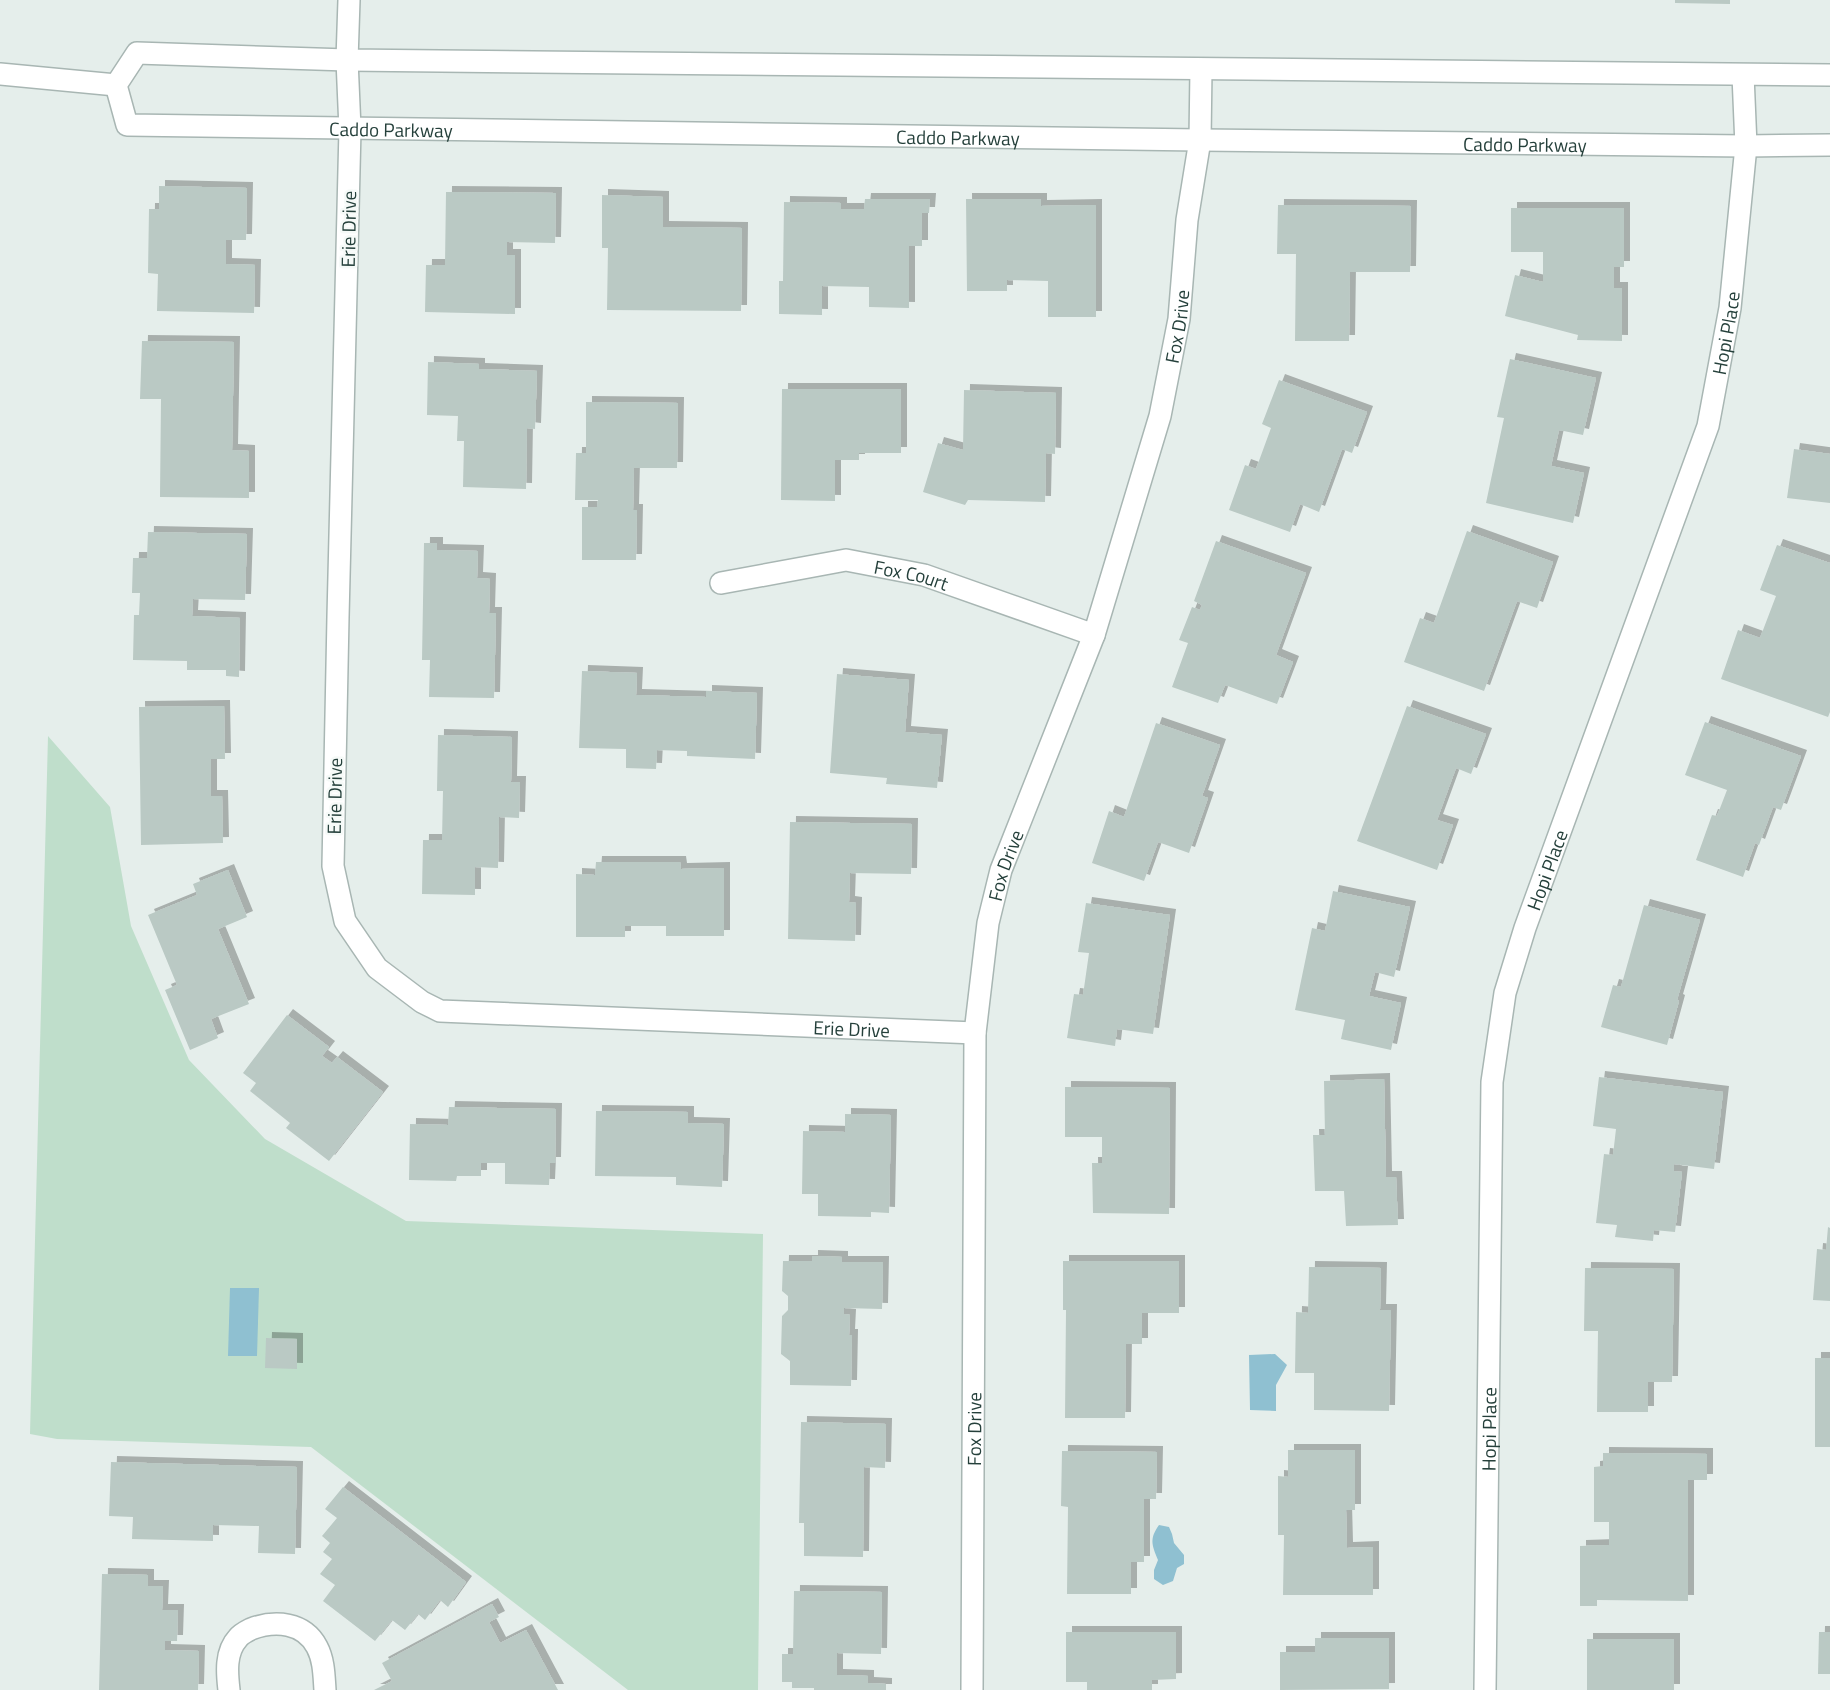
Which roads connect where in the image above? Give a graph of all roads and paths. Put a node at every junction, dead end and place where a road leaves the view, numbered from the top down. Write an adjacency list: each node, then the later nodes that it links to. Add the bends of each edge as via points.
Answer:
1 (349, 0): 2 (street, Erie Drive)
2 (347, 60): 3 (street); 7 (street, via 137,53); 8 (street, Erie Drive)
3 (1201, 69): 5 (street); 9 (street, Fox Drive)
4 (0, 74): 7 (street)
5 (1743, 75): 6 (street); 11 (street, Hopi Place)
6 (1830, 75)
7 (116, 85): 8 (street, Caddo Parkway, via 127,125)
8 (350, 129): 9 (street, Caddo Parkway); 14 (street, Erie Drive, via 333,866 345,921 377,968 440,1011)
9 (1200, 140): 11 (street, Caddo Parkway); 13 (street, Fox Drive, via 1187,220 1179,319 1160,416)
10 (1830, 145): 11 (street, Caddo Parkway)
11 (1746, 146): 18 (street, Hopi Place, via 1730,308 1708,426 1505,993 1492,1082)
12 (721, 583): 13 (street, Fox Court, via 846,560 925,575)
13 (1094, 635): 14 (street, Fox Drive, via 1001,870 988,923)
14 (975, 1033): 17 (street, Fox Drive)
15 (229, 1690): 16 (street, via 227,1670 237,1638 264,1624 278,1623 307,1634 317,1647)
16 (325, 1690)
17 (972, 1690)
18 (1485, 1690)

